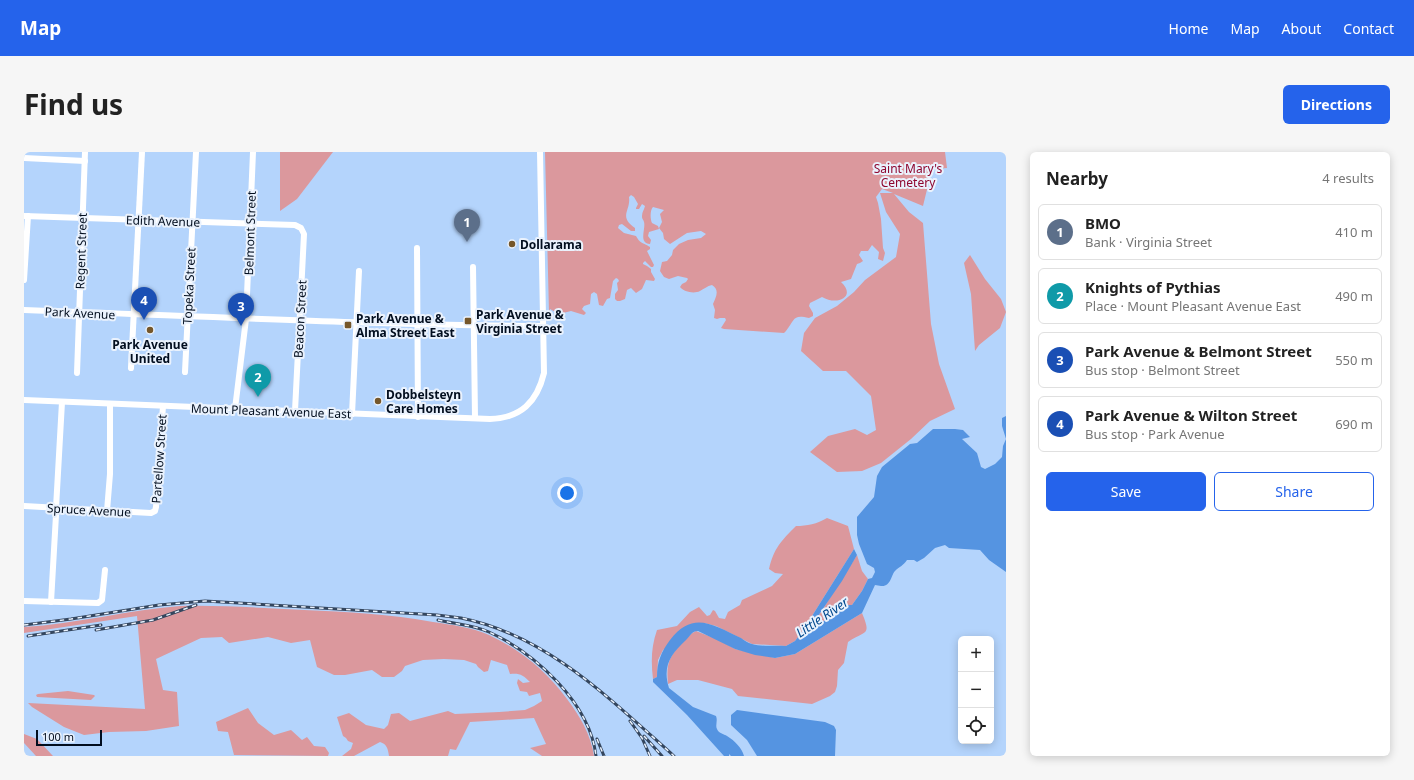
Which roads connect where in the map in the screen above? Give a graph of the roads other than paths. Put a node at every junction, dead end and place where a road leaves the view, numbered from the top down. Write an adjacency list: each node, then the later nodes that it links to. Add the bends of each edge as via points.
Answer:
1 (85, 152): 7 (street, Regent Street)
2 (142, 152): 10 (street)
3 (196, 152): 11 (street, Topeka Street)
4 (253, 152): 12 (street, Belmont Street)
5 (540, 152): 27 (street)
6 (24, 158): 7 (street)
7 (85, 161): 9 (street, Regent Street)
8 (26, 216): 9 (street, Edith Avenue); 17 (street)
9 (83, 218): 10 (street, Edith Avenue); 19 (street, Regent Street)
10 (139, 220): 11 (street, Edith Avenue); 20 (street)
11 (193, 222): 12 (street, Edith Avenue); 21 (street, Topeka Street)
12 (250, 224): 13 (street, Edith Avenue, via 295,225); 22 (street, Belmont Street)
13 (301, 228): 23 (street, Beacon Street, via 304,234)
14 (417, 248): 25 (street)
15 (473, 268): 26 (street)
16 (359, 271): 24 (street)
17 (24, 280)
18 (24, 310): 19 (street, Park Avenue)
19 (79, 312): 20 (street, Park Avenue); 30 (street, Regent Street)
20 (134, 315): 21 (street, Park Avenue); 28 (street)
21 (188, 317): 22 (street, Park Avenue); 29 (street, Topeka Street)
22 (246, 319): 23 (street, Park Avenue); 35 (street, Belmont Street)
23 (300, 320): 24 (street, Park Avenue); 36 (street, Beacon Street)
24 (356, 322): 25 (street, Park Avenue); 37 (street)
25 (418, 324): 26 (street, Park Avenue); 38 (street)
26 (474, 326): 27 (street, Park Avenue); 39 (street)
27 (543, 326): 39 (street, Mount Pleasant Avenue East, via 544,373 534,398 518,412 506,418)
28 (131, 368)
29 (185, 372)
30 (76, 373)
31 (24, 400): 32 (street, Mount Pleasant Avenue East)
32 (62, 402): 33 (street, Mount Pleasant Avenue East); 41 (street)
33 (110, 404): 34 (street, Mount Pleasant Avenue East); 42 (street)
34 (163, 406): 35 (street, Mount Pleasant Avenue East); 43 (street, Partellow Street)
35 (235, 409): 36 (street, Mount Pleasant Avenue East)
36 (295, 411): 37 (street, Mount Pleasant Avenue East)
37 (352, 414): 38 (street, Mount Pleasant Avenue East)
38 (418, 417): 39 (street, Mount Pleasant Avenue East)
39 (475, 418)
40 (24, 506): 41 (street, Spruce Avenue)
41 (56, 508): 42 (street, Spruce Avenue)
42 (107, 511): 43 (street, Spruce Avenue)
43 (155, 512)
44 (56, 515): 47 (street)
45 (105, 570): 47 (street, via 100,603)
46 (24, 601): 47 (street)
47 (51, 602)

